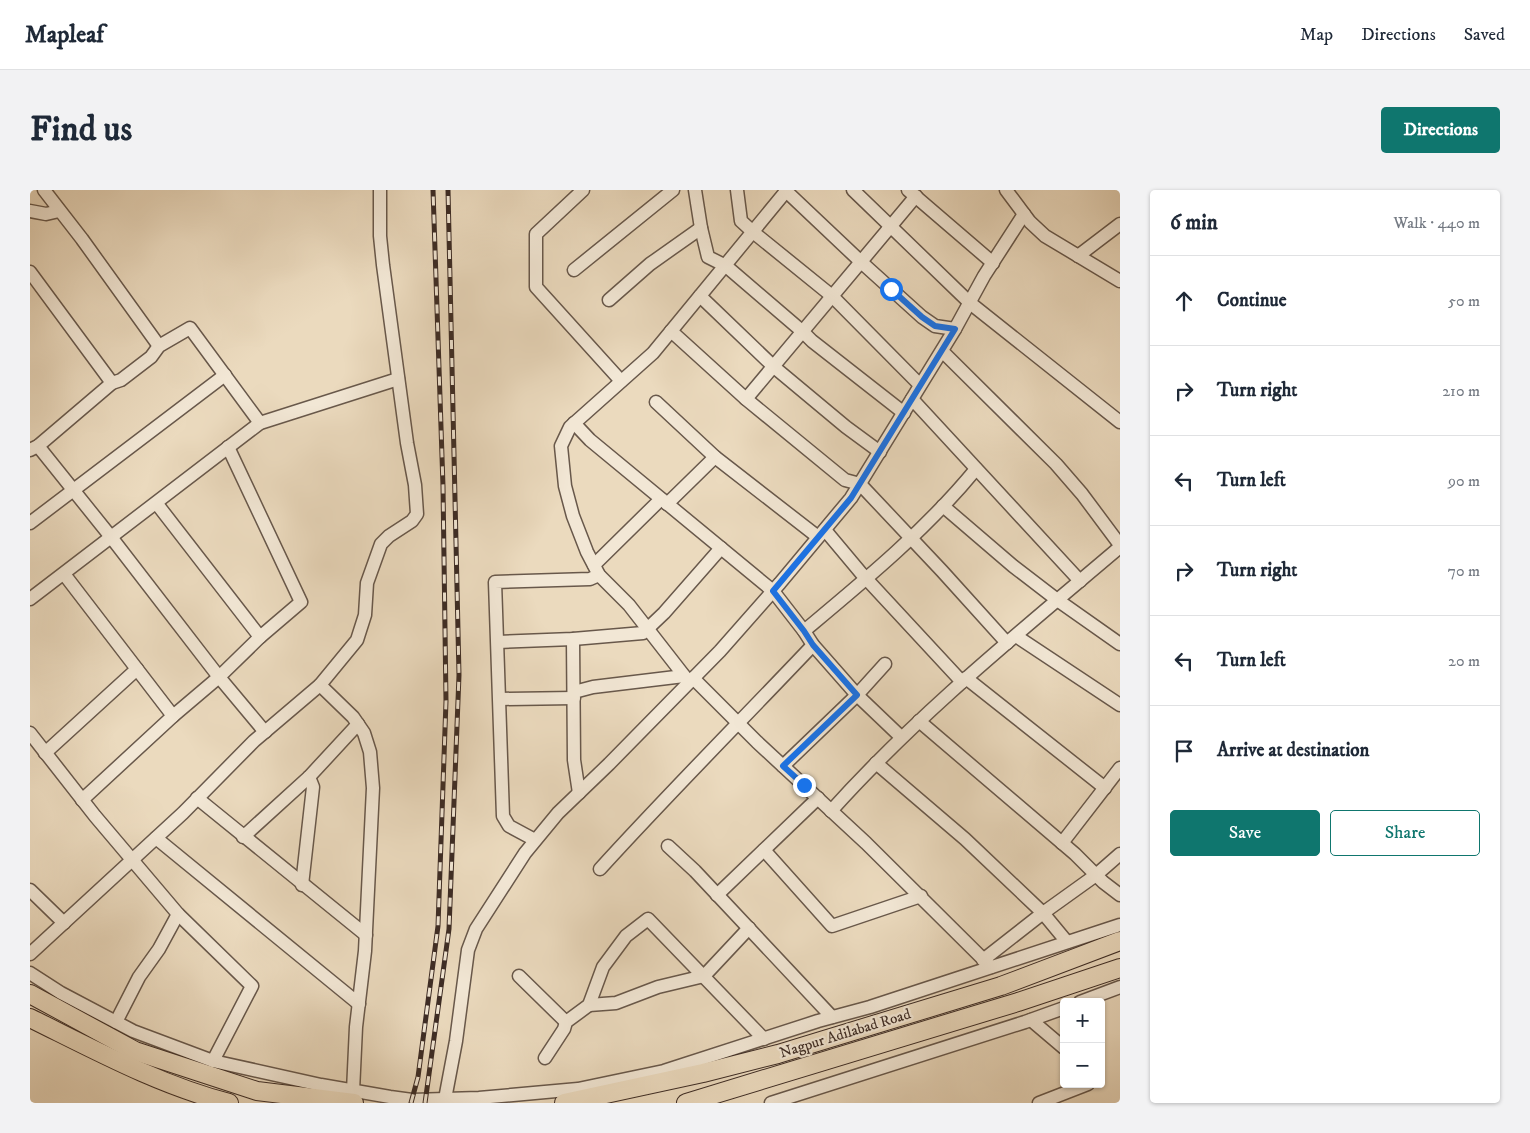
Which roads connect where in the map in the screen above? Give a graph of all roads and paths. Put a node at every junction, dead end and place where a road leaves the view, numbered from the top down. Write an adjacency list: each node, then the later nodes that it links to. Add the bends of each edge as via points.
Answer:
1 (44, 190): 11 (street)
2 (380, 190): 36 (street, via 381,246)
3 (583, 190): 37 (street, via 536,234 536,287)
4 (673, 190): 22 (street)
5 (695, 190): 16 (street)
6 (737, 190): 17 (street, via 741,221)
7 (853, 190): 15 (street)
8 (1006, 190): 13 (street)
9 (787, 191): 17 (street); 19 (street)
10 (912, 193): 15 (street); 20 (street)
11 (59, 210): 12 (street, via 46,214); 32 (street)
12 (30, 211)
13 (1024, 214): 18 (street, via 1045,236); 20 (street)
14 (1120, 224): 18 (street)
15 (890, 226): 19 (street); 28 (street)
16 (701, 228): 21 (street, via 708,257); 27 (street, via 650,264)
17 (753, 232): 21 (street); 26 (street)
18 (1078, 256): 24 (street)
19 (860, 261): 26 (street); 29 (street, via 922,317 935,326)
20 (993, 263): 28 (street)
21 (726, 266): 25 (street); 31 (street)
22 (574, 270)
23 (30, 272): 38 (street)
24 (1120, 281)
25 (700, 296): 30 (street); 34 (street)
26 (832, 296): 31 (street); 39 (street)
27 (609, 300)
28 (970, 303): 29 (street); 44 (street)
29 (955, 329): 33 (street)
30 (671, 331): 37 (street); 40 (street)
31 (804, 332): 34 (street); 43 (street)
32 (159, 346): 35 (street, via 190,328); 38 (street, via 151,357)
33 (942, 351): 39 (street); 61 (street, via 1056,464)
34 (774, 367): 40 (street); 49 (street)
35 (225, 376): 45 (street); 53 (street)
36 (398, 379): 45 (street); 83 (street, via 417,514 381,544 367,583 364,615 357,640)
37 (621, 381): 46 (street)
38 (112, 383): 48 (street)
39 (920, 385): 41 (street)
40 (746, 399): 52 (street, via 845,480)
41 (912, 399): 43 (street); 51 (street)
42 (656, 402): 50 (street)
43 (904, 413): 49 (street)
44 (1120, 422)
45 (260, 423): 47 (street)
46 (574, 423): 54 (street); 63 (street, via 561,446 565,486)
47 (228, 447): 55 (street); 72 (street, via 301,602)
48 (34, 448): 53 (street)
49 (880, 452): 52 (street)
50 (715, 457): 54 (street); 58 (street)
51 (976, 469): 56 (street); 66 (street)
52 (860, 484): 58 (street); 60 (street)
53 (72, 491): 57 (street); 59 (street)
54 (664, 501): 62 (street); 63 (street)
55 (157, 504): 59 (street); 72 (street)
56 (943, 506): 60 (street); 68 (street)
57 (30, 523)
58 (821, 533): 65 (street); 67 (street)
59 (111, 537): 64 (street); 80 (street)
60 (910, 537): 65 (street); 74 (street)
61 (1120, 546): 66 (street)
62 (721, 548): 67 (street); 70 (street)
63 (596, 570): 70 (street); 75 (street, via 590,579 496,582)
64 (64, 574): 69 (street); 79 (street)
65 (866, 579): 71 (street); 82 (street)
66 (1080, 581): 68 (street)
67 (773, 591): 71 (street); 81 (street)
68 (1056, 599): 74 (street); 76 (street)
69 (30, 600)
70 (648, 629): 73 (street, via 643,633); 81 (street)
71 (804, 631): 77 (street)
72 (260, 637): 80 (street)
73 (573, 639): 75 (street); 84 (street)
74 (1011, 640): 82 (street); 87 (street)
75 (498, 642): 86 (street)
76 (1120, 644)
77 (813, 645): 85 (street); 91 (street)
78 (885, 664): 85 (street)
79 (137, 669): 88 (street); 95 (street)
80 (219, 678): 88 (street); 92 (street)
81 (689, 679): 84 (street, via 593,687); 91 (street); 101 (street)
82 (964, 680): 89 (street); 100 (street)
83 (320, 685): 90 (street); 92 (street)
84 (574, 695): 86 (street); 101 (street, via 574,760)
85 (857, 695): 94 (street); 97 (street)
86 (500, 699): 108 (street, via 503,816 509,826)
87 (1120, 705)
88 (173, 716): 104 (street)
89 (919, 721): 94 (street); 109 (street)
90 (358, 724): 99 (street); 126 (street, via 370,752 373,788)
91 (739, 724): 97 (street); 114 (street)
92 (265, 732): 102 (street)
93 (30, 733): 95 (street)
94 (901, 737): 96 (street)
95 (45, 753): 104 (street)
96 (876, 763): 105 (street); 121 (street)
97 (783, 766): 103 (street)
98 (1120, 769): 100 (street)
99 (309, 777): 106 (street); 116 (street, via 314,787)
100 (1105, 788): 109 (street)
101 (579, 793): 108 (street)
102 (197, 798): 106 (street); 107 (street)
103 (818, 798): 105 (street); 111 (street)
104 (82, 800): 113 (street)
105 (831, 811): 120 (street)
106 (244, 837): 116 (street)
107 (156, 838): 113 (street); 138 (street)
108 (535, 840): 152 (street, via 492,902 468,950)
109 (1062, 843): 115 (street)
110 (668, 846): 118 (street)
111 (764, 850): 118 (street); 120 (street, via 832,926)
112 (1120, 854): 115 (street)
113 (132, 861): 122 (street); 123 (street)
114 (600, 868)
115 (1096, 875): 119 (street); 121 (street)
116 (302, 885): 126 (street)
117 (30, 890): 123 (street)
118 (718, 895): 125 (street)
119 (1120, 895)
120 (921, 896): 130 (street)
121 (1043, 913): 128 (street); 130 (street)
122 (178, 914): 144 (street); 149 (street, via 252,986)
123 (64, 922): 129 (street)
124 (1120, 926): 128 (street)
125 (749, 928): 134 (street); 142 (street)
126 (366, 935): 138 (street)
127 (1120, 941): 154 (highway, Nagpur Adilabad Road, via 1001,986 778,1054)
128 (1067, 942): 130 (street)
129 (30, 954)
130 (987, 964): 142 (street)
131 (1120, 968): 155 (highway, Nagpur Adilabad Road)
132 (30, 974): 144 (street)
133 (519, 976): 145 (street)
134 (704, 976): 139 (street, via 658,987 616,1003); 139 (street, via 648,919 626,936 603,967); 146 (street)
135 (1120, 987): 137 (street)
136 (30, 994): 151 (highway, via 134,1051 257,1091)
137 (1091, 998)
138 (359, 1004): 151 (street)
139 (589, 1005): 145 (street)
140 (1060, 1009): 143 (street)
141 (30, 1018): 153 (highway, via 137,1071)
142 (832, 1018): 146 (street)
143 (1031, 1020): 147 (street); 156 (street)
144 (116, 1022): 149 (street)
145 (566, 1022): 148 (street)
146 (764, 1039): 152 (street, via 664,1071 578,1089)
147 (1060, 1045)
148 (544, 1058)
149 (213, 1060): 151 (street, via 321,1085)
150 (1078, 1088): 157 (street)
151 (353, 1099): 152 (street)
152 (445, 1099)
153 (217, 1102)
154 (564, 1103)
155 (686, 1103)
156 (771, 1103)
157 (1039, 1103)

